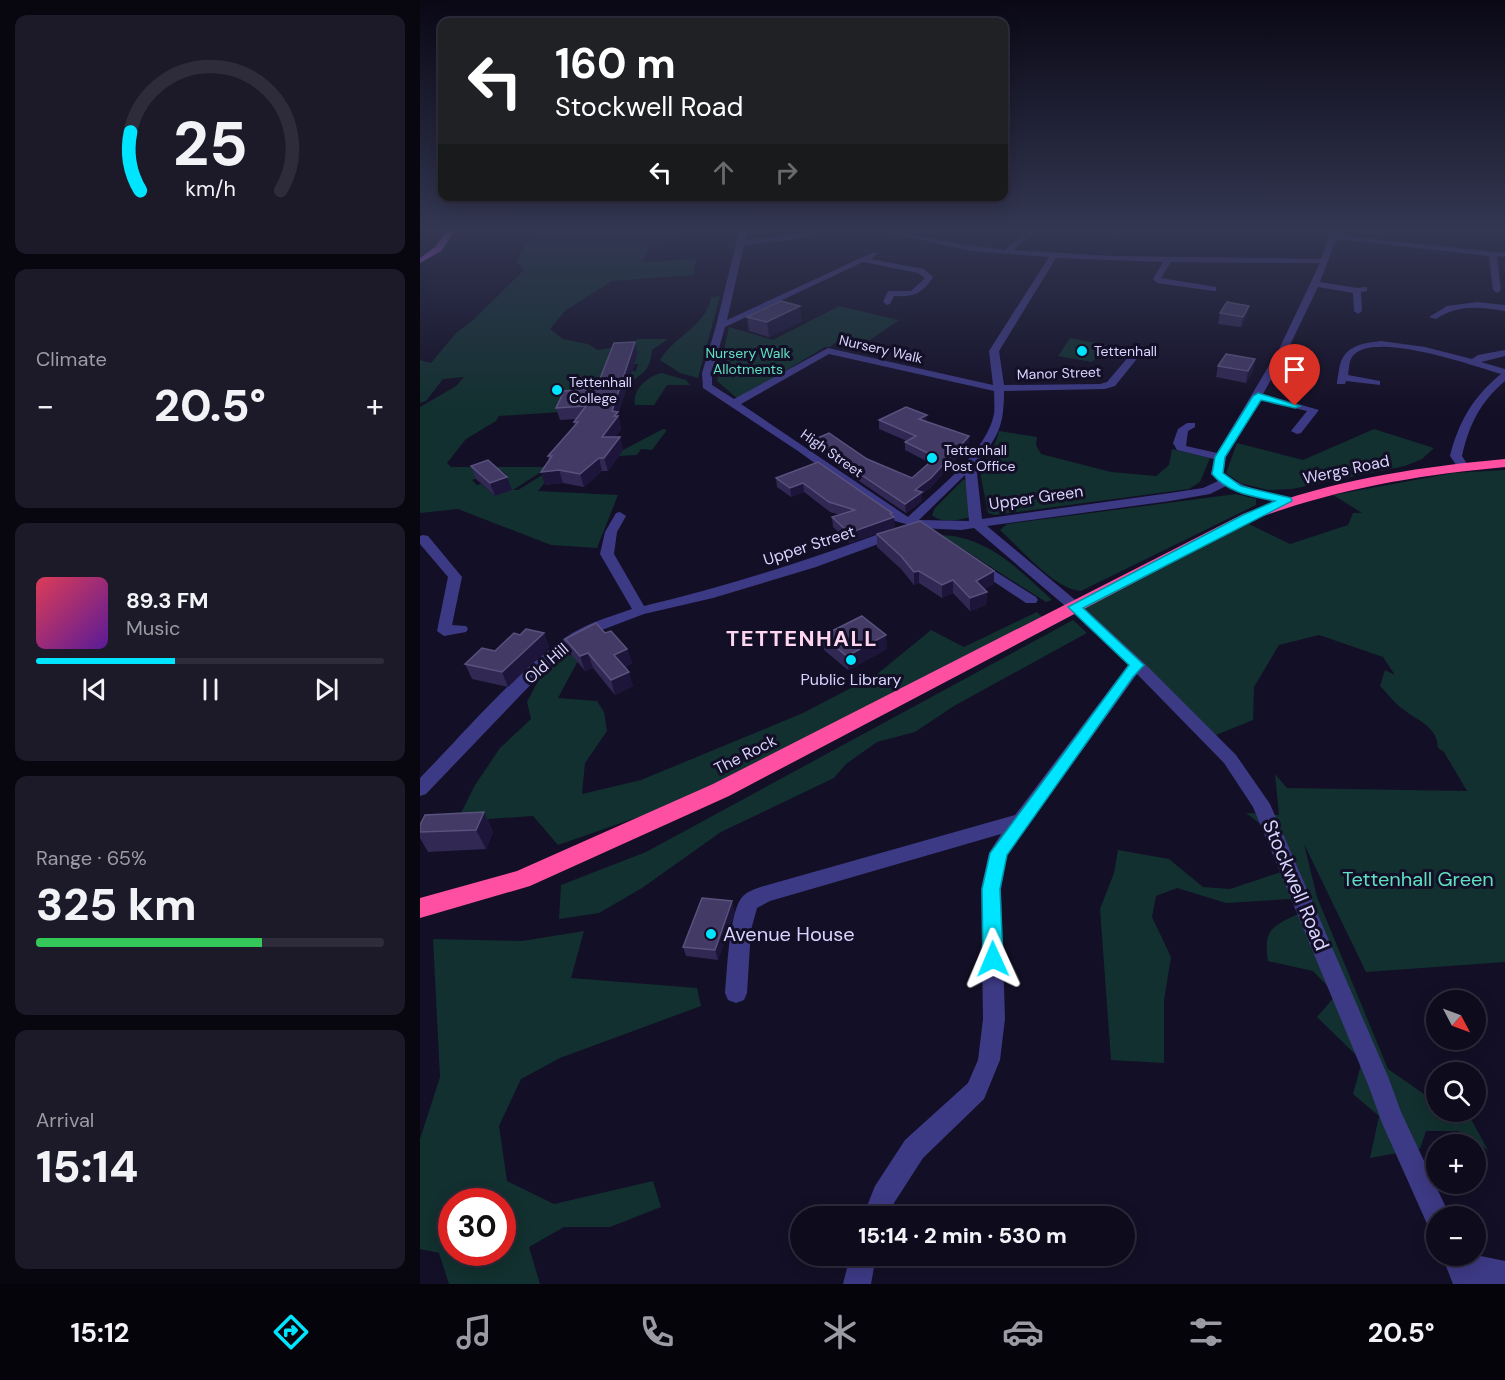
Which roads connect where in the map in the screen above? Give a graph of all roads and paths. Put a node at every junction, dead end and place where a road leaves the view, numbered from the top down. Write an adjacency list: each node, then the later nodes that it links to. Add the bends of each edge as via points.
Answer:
1 (729, 291): 11 (street)
2 (798, 291): 11 (street)
3 (919, 291): 7 (street, via 891,293)
4 (1032, 291): 18 (street, via 994,351)
5 (1312, 291): 19 (street)
6 (1360, 291): 9 (street)
7 (887, 302)
8 (1505, 308): 10 (street, via 1463,304)
9 (1362, 309)
10 (1433, 313)
11 (721, 326): 20 (street, High Street, via 707,386)
12 (1140, 350): 18 (street, Manor Street, via 1111,384)
13 (1505, 353): 14 (street, via 1481,357)
14 (1473, 363): 15 (street); 17 (street, via 1409,346 1362,341 1342,366 1342,380)
15 (1505, 372)
16 (1505, 376): 26 (street, via 1482,395 1467,420 1456,456)
17 (1376, 384)
18 (999, 389): 20 (street, Nursery Walk, via 828,351); 25 (street, via 999,415 990,439)
19 (1258, 396): 22 (street, via 1314,410); 23 (street)
20 (732, 404): 30 (street, High Street, via 899,518)
21 (1191, 425): 23 (street, via 1183,429 1181,447)
22 (1297, 431)
23 (1220, 457): 27 (street, via 1217,474)
24 (1505, 463): 26 (highway, Wergs Road)
25 (970, 464): 30 (street); 31 (street)
26 (1463, 467): 28 (highway, Wergs Road, via 1365,481)
27 (1226, 483): 28 (street); 31 (street, Upper Green, via 1177,496)
28 (1287, 501): 39 (highway, Wergs Road, via 1248,517)
29 (620, 516): 40 (street, via 611,532 607,554)
30 (915, 523): 31 (street, High Street); 32 (street); 37 (street, Upper Street, via 811,564)
31 (976, 524): 39 (street, Upper Green)
32 (936, 538)
33 (423, 539): 34 (street)
34 (435, 554): 36 (street); 41 (street, via 455,577 444,631)
35 (966, 557): 38 (street)
36 (420, 558)
37 (708, 594): 40 (street, Old Hill)
38 (1031, 600)
39 (1075, 607): 42 (street, Stockwell Road); 45 (highway, The Rock, via 740,780 628,833 522,879)
40 (640, 611): 43 (street, Old Hill, via 589,630 549,658)
41 (461, 629)
42 (1137, 665): 44 (street); 48 (street, Stockwell Road, via 1230,759 1261,804 1390,1115)
43 (420, 789)
44 (1021, 821): 46 (street, via 764,894 749,903 741,930); 47 (street, via 998,853 991,889 994,1019 989,1060 976,1091 914,1149)
45 (420, 908)
46 (736, 993)
47 (880, 1206)
48 (1432, 1206)
49 (860, 1266): 52 (street)
50 (1461, 1268): 51 (street)
51 (1505, 1274)
52 (857, 1284)

